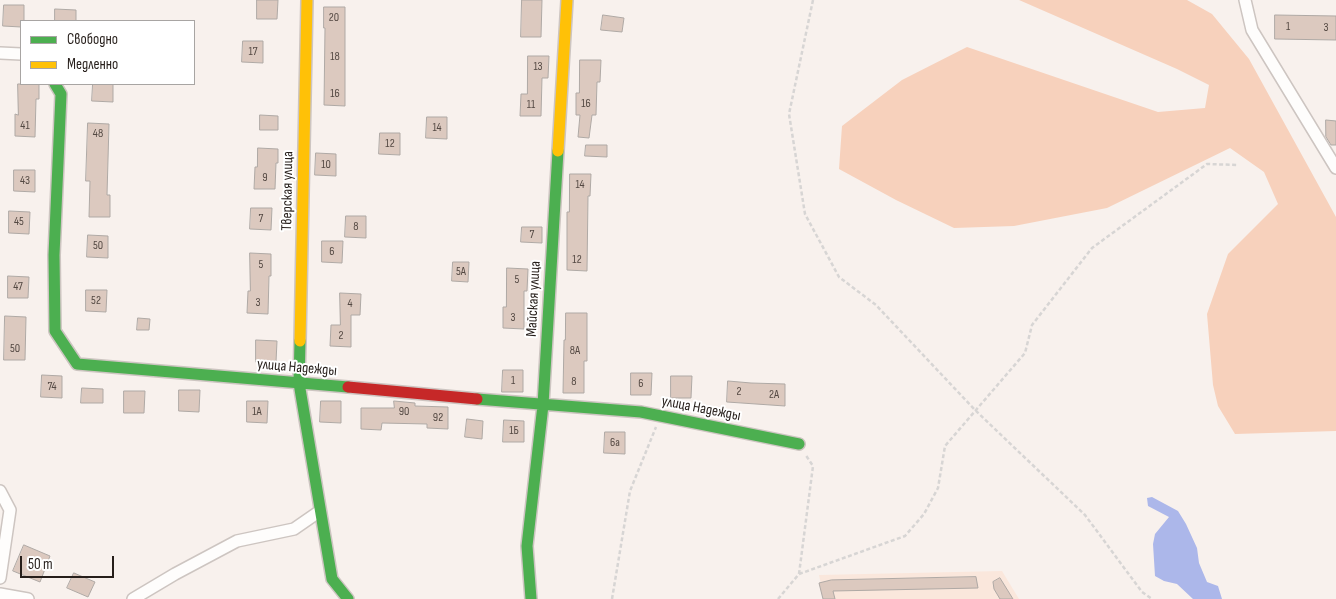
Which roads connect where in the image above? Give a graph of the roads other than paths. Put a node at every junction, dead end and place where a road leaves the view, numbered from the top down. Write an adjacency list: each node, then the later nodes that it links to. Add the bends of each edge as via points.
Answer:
1 (307, 0): 8 (street, Тверская улица)
2 (567, 0): 9 (street, Майская улица)
3 (1245, 0): 7 (street, via 1252,30)
4 (0, 53): 5 (street)
5 (20, 54)
6 (56, 85): 8 (street, улица Надежды, via 61,94 54,255 55,331 77,364)
7 (1335, 163)
8 (299, 383): 9 (street, улица Надежды); 12 (street, Тверская улица)
9 (543, 406): 10 (street, улица Надежды, via 641,412); 18 (street, Майская улица, via 527,546)
10 (799, 444)
11 (0, 492): 13 (street, via 10,510)
12 (320, 511): 16 (street, via 294,529 237,541); 17 (street, Тверская улица, via 332,579)
13 (0, 578)
14 (0, 594): 15 (street)
15 (28, 599)
16 (133, 599)
17 (348, 599)
18 (531, 599)

